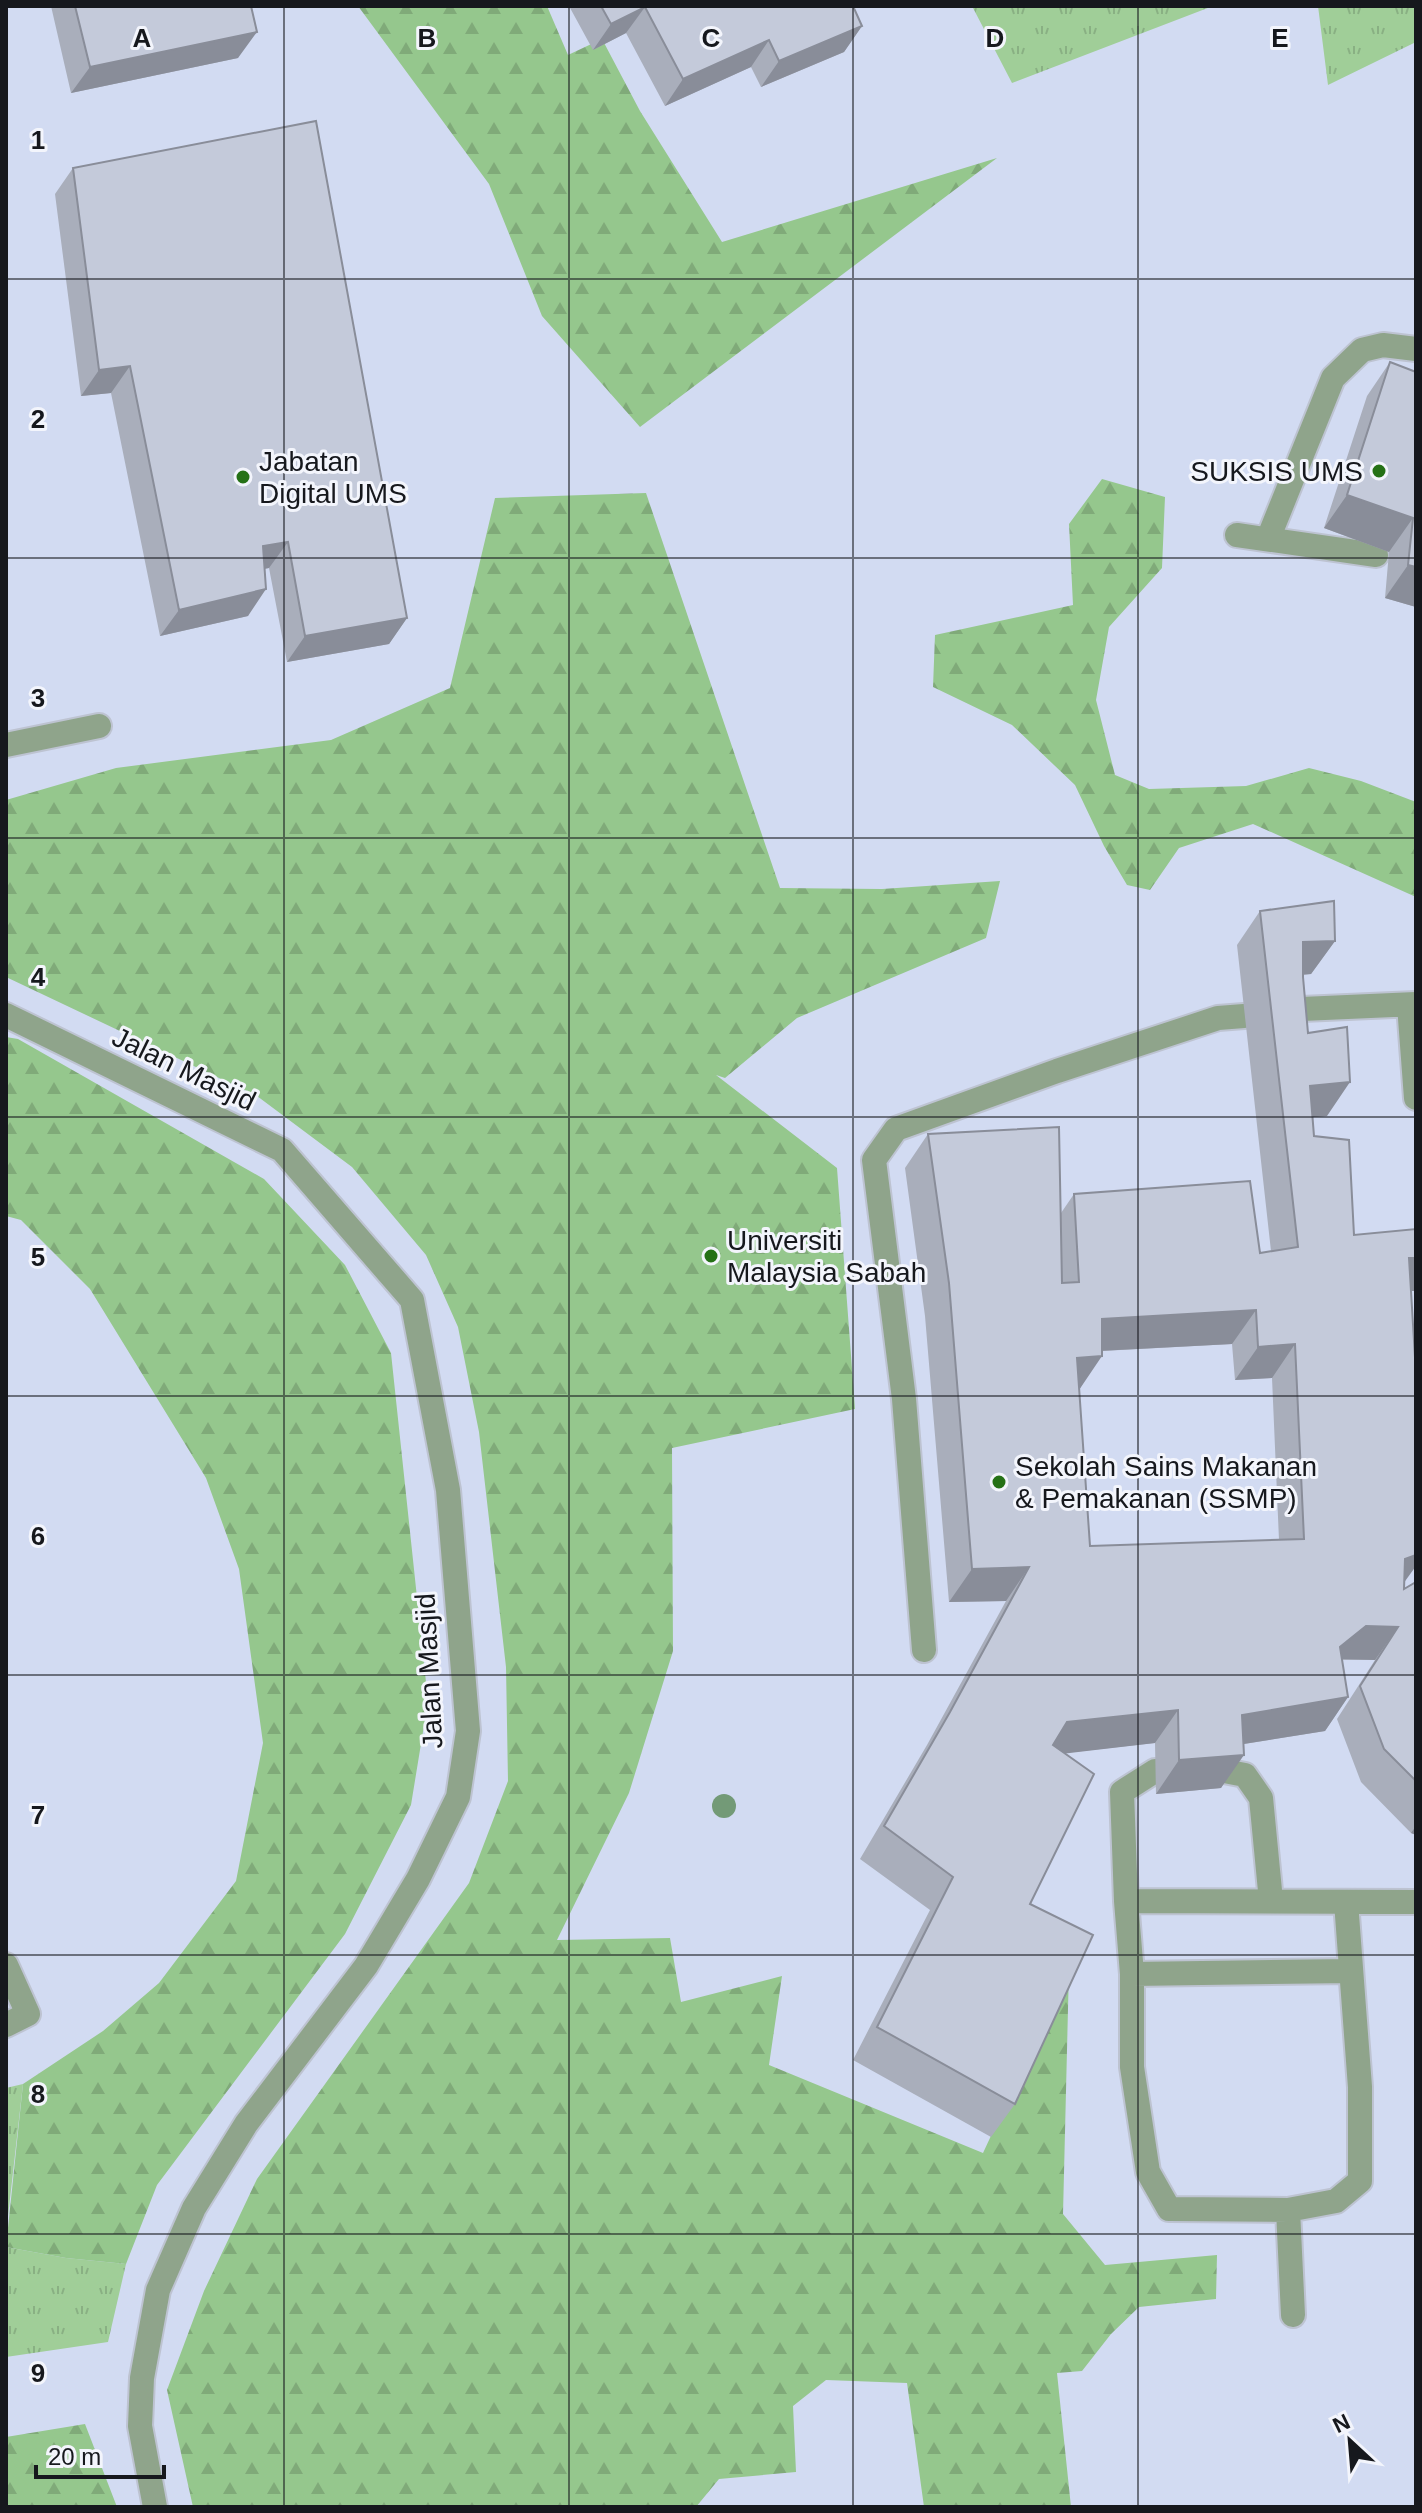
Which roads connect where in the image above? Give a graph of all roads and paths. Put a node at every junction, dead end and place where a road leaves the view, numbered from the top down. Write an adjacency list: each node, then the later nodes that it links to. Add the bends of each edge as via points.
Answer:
1 (1416, 349): 3 (street, via 1383,345 1362,350 1333,378)
2 (1237, 535): 3 (street)
3 (1268, 539): 4 (street)
4 (1376, 555)
5 (99, 726): 6 (street)
6 (6, 745)
7 (1413, 1005): 8 (street); 11 (street)
8 (1279, 1010)
9 (6, 1015): 25 (street, Jalan Masjid, via 282,1150 412,1300 448,1490 468,1731 458,1797 418,1879 366,1966 246,2124 194,2208 158,2290 142,2378 140,2426)
10 (1244, 1016): 12 (street, via 1218,1018 896,1129 874,1160 904,1399)
11 (1416, 1098)
12 (924, 1650)
13 (1219, 1770): 16 (street, via 1245,1775 1261,1798)
14 (1155, 1771): 15 (street, via 1122,1792)
15 (1126, 1901): 16 (street); 21 (street)
16 (1271, 1901): 17 (street)
17 (1346, 1902): 18 (street); 20 (street)
18 (1416, 1902)
19 (6, 1965): 22 (street, via 28,2014)
20 (1351, 1971): 21 (street); 23 (street, via 1360,2087 1360,2181 1336,2201)
21 (1132, 1974): 23 (street, via 1132,2067 1148,2172 1169,2209)
22 (6, 2025)
23 (1288, 2210): 24 (street)
24 (1293, 2315)
25 (155, 2507)

